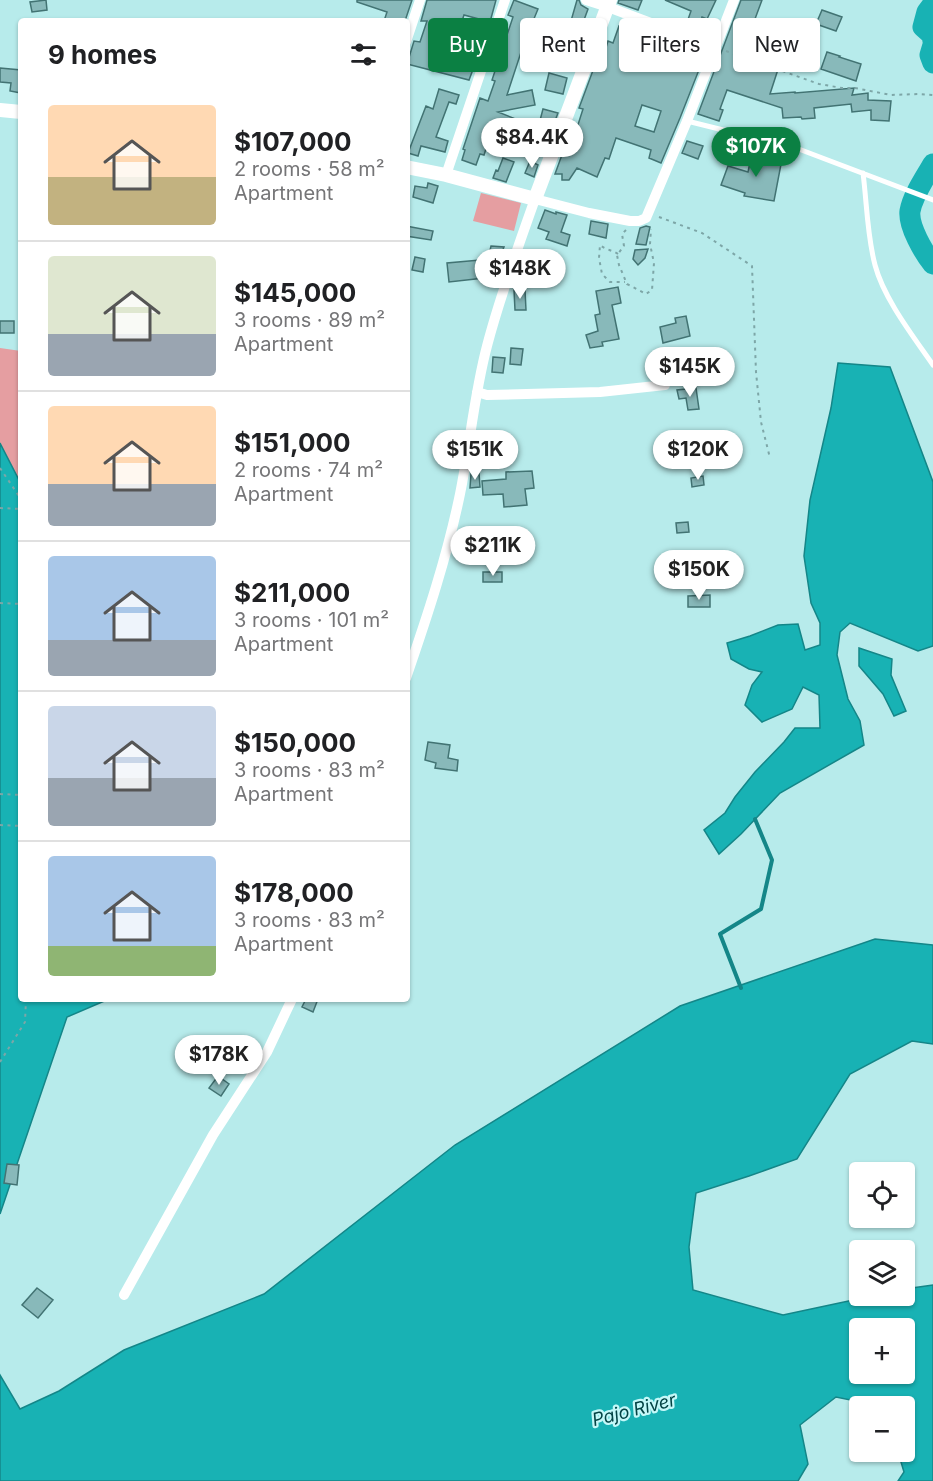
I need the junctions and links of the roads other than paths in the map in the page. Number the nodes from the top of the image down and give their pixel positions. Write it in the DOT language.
graph roads {
  1 [pos="420,0"];
  2 [pos="505,0"];
  3 [pos="586,0"];
  4 [pos="734,0"];
  5 [pos="609,3"];
  6 [pos="645,18"];
  7 [pos="410,30"];
  8 [pos="721,32"];
  9 [pos="706,72"];
  10 [pos="0,110"];
  11 [pos="18,112"];
  12 [pos="687,121"];
  13 [pos="410,168"];
  14 [pos="863,173"];
  15 [pos="446,175"];
  16 [pos="535,199"];
  17 [pos="933,200"];
  18 [pos="933,365"];
  19 [pos="665,385"];
  20 [pos="477,392"];
  21 [pos="410,666"];
  22 [pos="291,1002"];
  23 [pos="124,1295"];
  1 -- 7 [label="street"];
  2 -- 15 [label="street"];
  3 -- 5 [label="street"];
  4 -- 8 [label="street"];
  5 -- 6 [label="street"];
  5 -- 16 [label="street"];
  9 -- 12 [label="street"];
  10 -- 11 [label="street"];
  12 -- 14 [label="lane"];
  12 -- 16 [label="street"];
  13 -- 15 [label="street"];
  14 -- 17 [label="lane"];
  14 -- 18 [label="lane"];
  15 -- 16 [label="street"];
  16 -- 20 [label="street"];
  19 -- 20 [label="street"];
  20 -- 21 [label="street"];
  22 -- 23 [label="street"];
}
